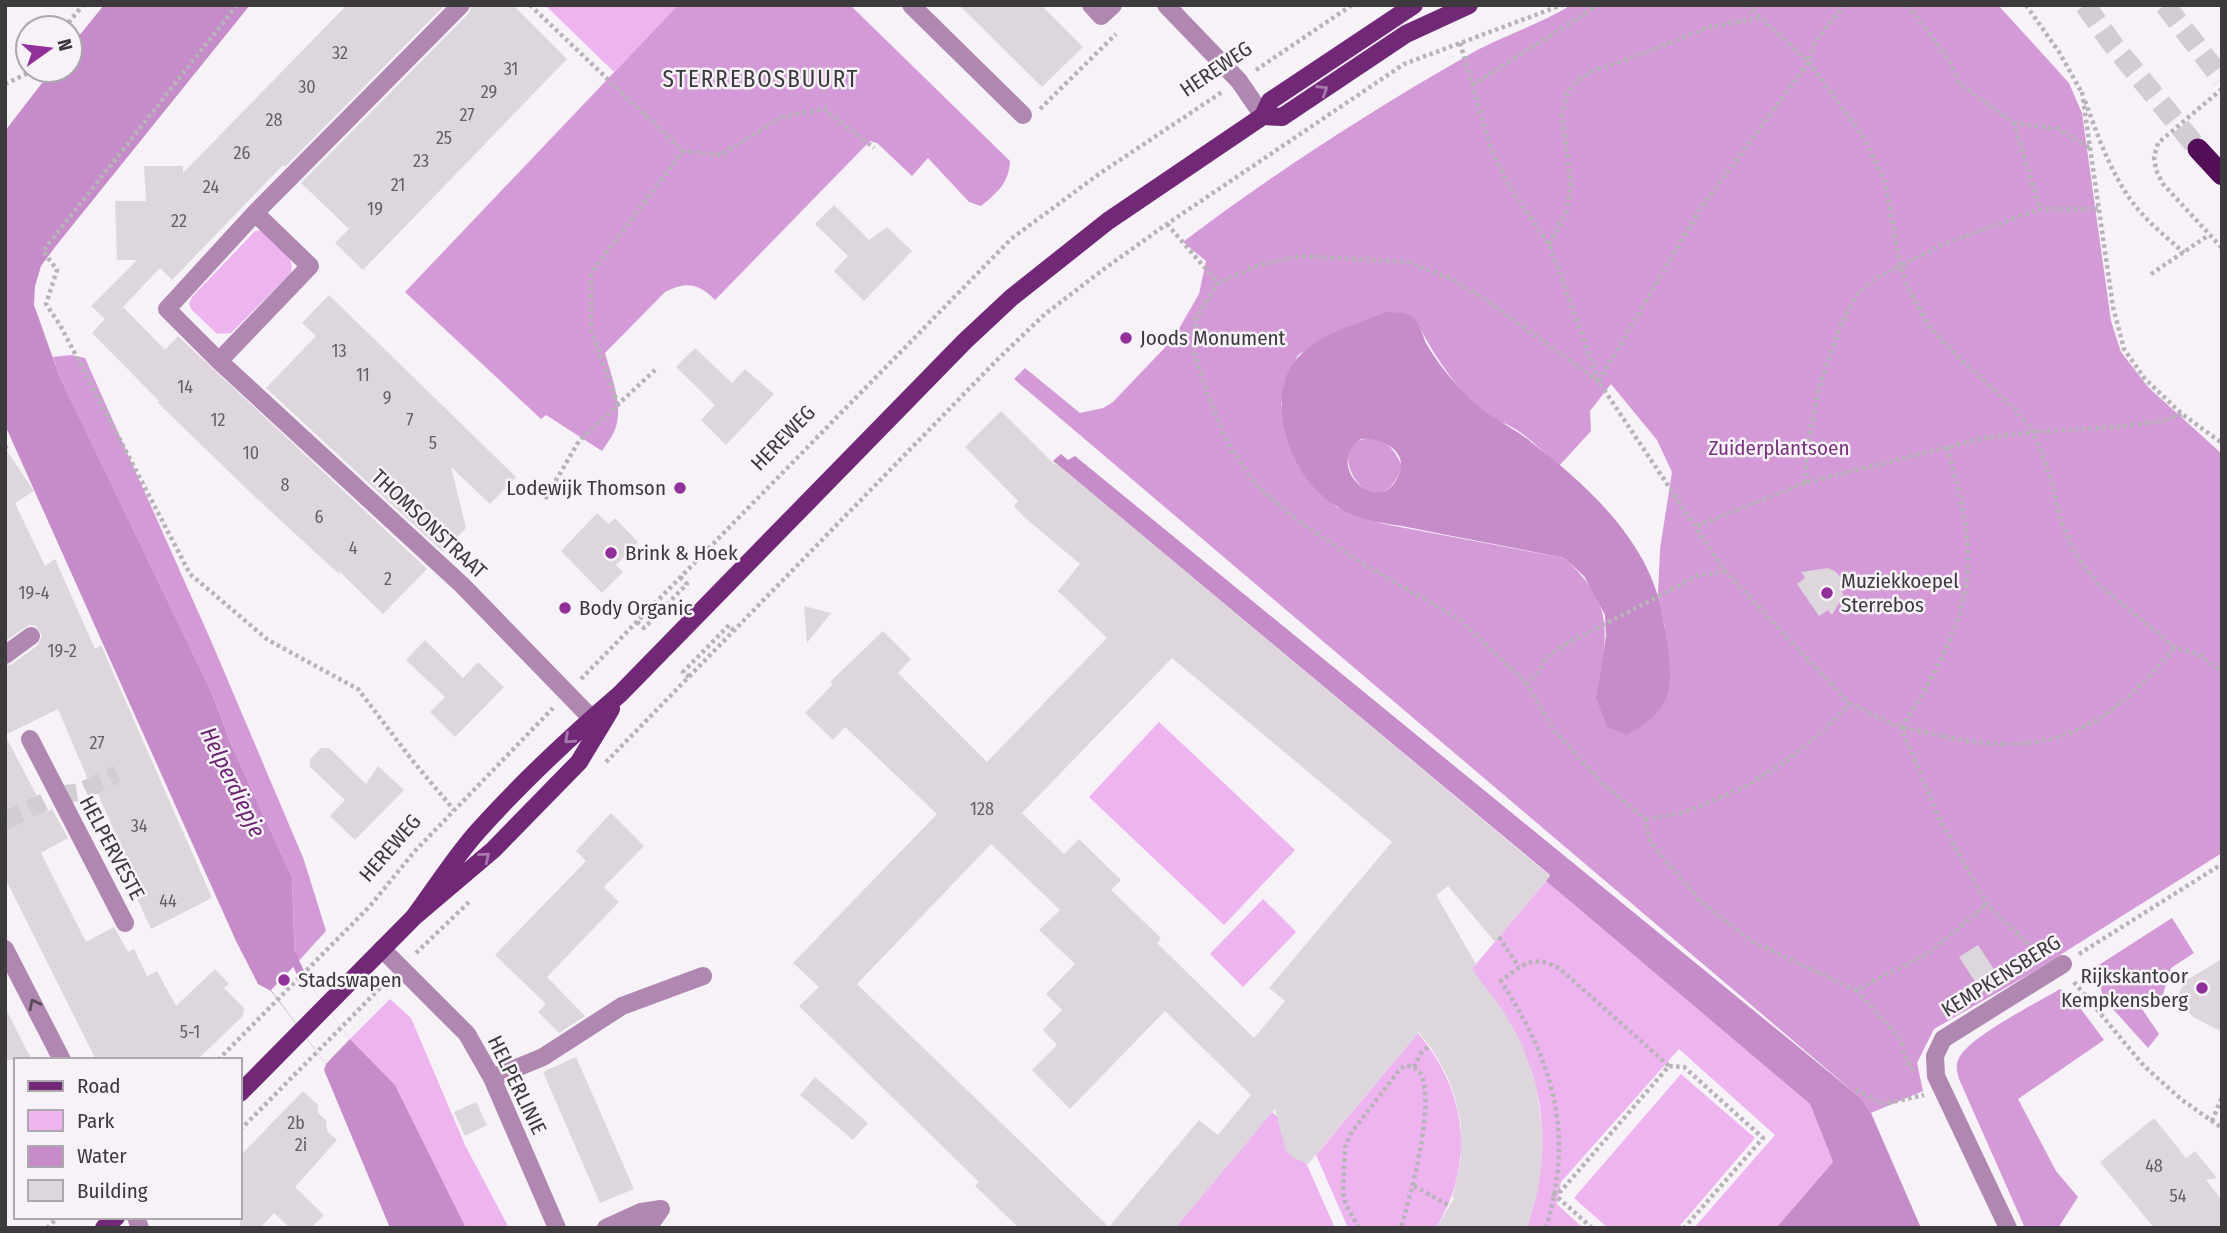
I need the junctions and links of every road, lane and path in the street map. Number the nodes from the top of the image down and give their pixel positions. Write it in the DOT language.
graph roads {
  1 [pos="237,5"];
  2 [pos="461,5"];
  3 [pos="530,5"];
  4 [pos="911,5"];
  5 [pos="1091,5"];
  6 [pos="1113,5"];
  7 [pos="1166,5"];
  8 [pos="1352,5"];
  9 [pos="1414,5"];
  10 [pos="1469,5"];
  11 [pos="1562,5"];
  12 [pos="1599,5"];
  13 [pos="1747,5"];
  14 [pos="1845,5"];
  15 [pos="1907,5"];
  16 [pos="2026,5"];
  17 [pos="1759,18"];
  18 [pos="1117,33"];
  19 [pos="1460,43"];
  20 [pos="1809,62"];
  21 [pos="1239,81"];
  22 [pos="1472,86"];
  23 [pos="2082,92"];
  24 [pos="1023,115"];
  25 [pos="1263,116"];
  26 [pos="2014,123"];
  27 [pos="874,148"];
  28 [pos="2090,148"];
  29 [pos="2198,149"];
  30 [pos="683,151"];
  31 [pos="2222,175"];
  32 [pos="2040,209"];
  33 [pos="2099,209"];
  34 [pos="255,213"];
  35 [pos="1167,223"];
  36 [pos="2209,236"];
  37 [pos="1549,244"];
  38 [pos="2184,253"];
  39 [pos="1900,264"];
  40 [pos="2151,274"];
  41 [pos="1218,283"];
  42 [pos="219,361"];
  43 [pos="656,369"];
  44 [pos="1599,382"];
  45 [pos="618,405"];
  46 [pos="2182,414"];
  47 [pos="2033,432"];
  48 [pos="2222,443"];
  49 [pos="1947,447"];
  50 [pos="1805,483"];
  51 [pos="545,499"];
  52 [pos="1697,526"];
  53 [pos="1725,571"];
  54 [pos="680,577"];
  55 [pos="637,622"];
  56 [pos="31,636"];
  57 [pos="2175,647"];
  58 [pos="5,655"];
  59 [pos="2222,671"];
  60 [pos="1526,684"];
  61 [pos="568,693"];
  62 [pos="1850,704"];
  63 [pos="596,723"];
  64 [pos="1900,728"];
  65 [pos="30,739"];
  66 [pos="602,766"];
  67 [pos="454,810"];
  68 [pos="1645,819"];
  69 [pos="2222,864"];
  70 [pos="1987,904"];
  71 [pos="125,923"];
  72 [pos="1499,937"];
  73 [pos="5,948"];
  74 [pos="382,949"];
  75 [pos="401,967"];
  76 [pos="1518,967"];
  77 [pos="2057,968"];
  78 [pos="702,976"];
  79 [pos="1856,990"];
  80 [pos="1429,1046"];
  81 [pos="61,1058"];
  82 [pos="220,1058"];
  83 [pos="1669,1066"];
  84 [pos="1414,1067"];
  85 [pos="492,1078"];
  86 [pos="1939,1083"];
  87 [pos="1856,1090"];
  88 [pos="242,1091"];
  89 [pos="2222,1097"];
  90 [pos="2212,1121"];
  91 [pos="242,1128"];
  92 [pos="2222,1128"];
  93 [pos="1414,1185"];
  94 [pos="1554,1194"];
  95 [pos="1448,1205"];
  96 [pos="557,1228"];
  97 [pos="606,1228"];
  98 [pos="640,1228"];
  99 [pos="1359,1228"];
  100 [pos="1401,1228"];
  101 [pos="1546,1228"];
  102 [pos="1592,1228"];
  103 [pos="1684,1228"];
  104 [pos="2008,1228"];
  1 -- 67 [label="path"];
  2 -- 34 [label="street, THOMSONSTRAAT"];
  3 -- 30 [label="path"];
  4 -- 24 [label="street"];
  5 -- 6 [label="street"];
  7 -- 21 [label="street"];
  8 -- 21 [label="path, HEREWEG"];
  9 -- 25 [label="main road"];
  25 -- 10 [label="main road, one-way"];
  11 -- 19 [label="path"];
  12 -- 22 [label="path"];
  13 -- 17 [label="path"];
  14 -- 20 [label="path"];
  15 -- 26 [label="path"];
  16 -- 23 [label="path"];
  17 -- 20 [label="path"];
  17 -- 37 [label="path"];
  18 -- 24 [label="path"];
  19 -- 22 [label="path"];
  19 -- 35 [label="path"];
  20 -- 39 [label="path"];
  20 -- 44 [label="path"];
  21 -- 25 [label="street"];
  21 -- 54 [label="path, HEREWEG"];
  22 -- 37 [label="path"];
  23 -- 28 [label="path"];
  23 -- 38 [label="path"];
  25 -- 63 [label="main road"];
  26 -- 28 [label="path"];
  26 -- 32 [label="path"];
  27 -- 30 [label="path"];
  28 -- 33 [label="path"];
  29 -- 31 [label="highway"];
  30 -- 45 [label="path"];
  32 -- 33 [label="path"];
  32 -- 39 [label="path"];
  33 -- 46 [label="path"];
  34 -- 42 [label="street, THOMSONSTRAAT"];
  34 -- 42 [label="street"];
  35 -- 41 [label="path"];
  35 -- 66 [label="path"];
  36 -- 38 [label="path"];
  37 -- 44 [label="path"];
  38 -- 40 [label="path"];
  39 -- 47 [label="path"];
  39 -- 50 [label="path"];
  41 -- 44 [label="path"];
  41 -- 60 [label="path"];
  42 -- 61 [label="street, THOMSONSTRAAT"];
  43 -- 45 [label="path"];
  44 -- 52 [label="path"];
  45 -- 51 [label="path"];
  46 -- 47 [label="path"];
  46 -- 48 [label="path"];
  47 -- 49 [label="path"];
  47 -- 57 [label="path"];
  49 -- 50 [label="path"];
  49 -- 64 [label="path"];
  50 -- 52 [label="path"];
  52 -- 53 [label="path"];
  53 -- 60 [label="path"];
  53 -- 62 [label="path"];
  54 -- 55 [label="path, HEREWEG"];
  54 -- 55 [label="path"];
  55 -- 61 [label="path, HEREWEG"];
  56 -- 58 [label="street"];
  57 -- 59 [label="path"];
  57 -- 64 [label="path"];
  60 -- 68 [label="path"];
  61 -- 63 [label="street, THOMSONSTRAAT"];
  61 -- 67 [label="path, HEREWEG"];
  62 -- 64 [label="path"];
  62 -- 68 [label="path"];
  63 -- 74 [label="main road"];
  64 -- 70 [label="path"];
  65 -- 71 [label="street, HELPERVESTE"];
  67 -- 82 [label="path, HEREWEG"];
  68 -- 79 [label="path"];
  69 -- 77 [label="path, KEMPKENSBERG"];
  70 -- 77 [label="path"];
  70 -- 79 [label="path"];
  72 -- 76 [label="path"];
  81 -- 73 [label="street, one-way"];
  74 -- 75 [label="street, HELPERLINIE"];
  74 -- 88 [label="main road"];
  75 -- 85 [label="street, HELPERLINIE"];
  75 -- 91 [label="path"];
  76 -- 83 [label="path"];
  76 -- 94 [label="path"];
  77 -- 86 [label="street, KEMPKENSBERG"];
  77 -- 90 [label="path"];
  78 -- 85 [label="street"];
  79 -- 86 [label="path"];
  80 -- 84 [label="path"];
  83 -- 94 [label="path"];
  83 -- 103 [label="path"];
  84 -- 93 [label="path"];
  84 -- 99 [label="path"];
  85 -- 96 [label="street, HELPERLINIE"];
  86 -- 87 [label="path"];
  86 -- 104 [label="street"];
  89 -- 90 [label="path"];
  90 -- 92 [label="path"];
  93 -- 95 [label="path"];
  93 -- 100 [label="path"];
  94 -- 101 [label="path"];
  94 -- 102 [label="path"];
  97 -- 98 [label="street"];
}
